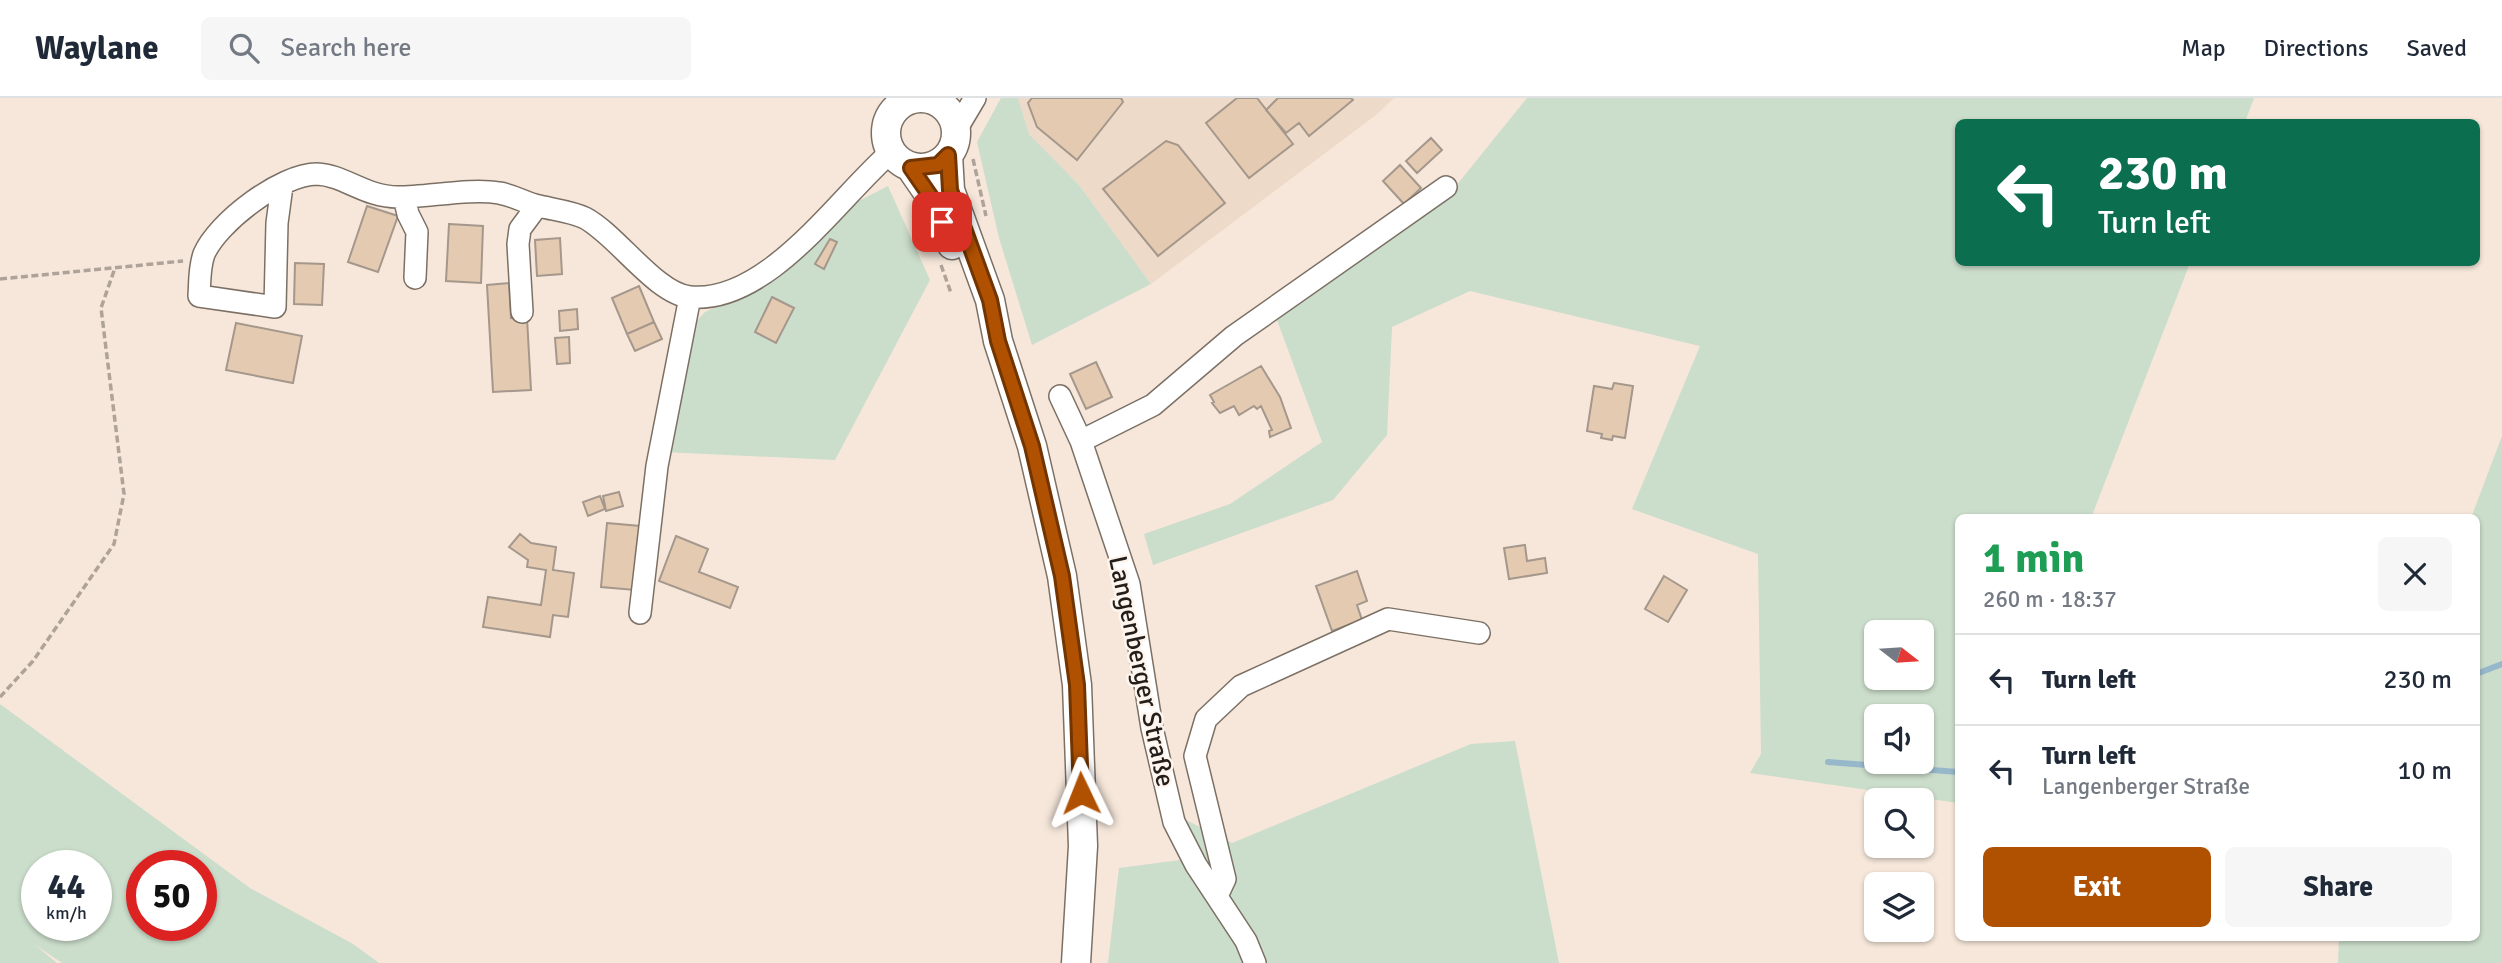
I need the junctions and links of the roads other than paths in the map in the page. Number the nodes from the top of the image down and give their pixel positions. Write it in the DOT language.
graph roads {
  1 [pos="975,98"];
  2 [pos="913,100"];
  3 [pos="959,148"];
  4 [pos="901,160"];
  5 [pos="282,186"];
  6 [pos="1446,187"];
  7 [pos="404,197"];
  8 [pos="537,206"];
  9 [pos="415,278"];
  10 [pos="690,297"];
  11 [pos="522,312"];
  12 [pos="998,341"];
  13 [pos="1060,396"];
  14 [pos="1081,440"];
  15 [pos="640,613"];
  16 [pos="1479,633"];
  17 [pos="1217,896"];
  18 [pos="1076,963"];
  19 [pos="1255,963"];
  1 -- 3 [label="street"];
  2 -- 3 [label="main road"];
  2 -- 4 [label="main road"];
  3 -- 4 [label="main road"];
  3 -- 12 [label="main road"];
  4 -- 10 [label="street"];
  4 -- 12 [label="main road"];
  5 -- 5 [label="street"];
  5 -- 7 [label="street"];
  6 -- 14 [label="street"];
  7 -- 8 [label="street"];
  7 -- 9 [label="street"];
  8 -- 10 [label="street"];
  8 -- 11 [label="street"];
  10 -- 15 [label="street"];
  12 -- 18 [label="main road"];
  13 -- 14 [label="street, Langenberger Straße"];
  14 -- 17 [label="street, Langenberger Straße"];
  16 -- 17 [label="street, Langenberger Straße"];
  17 -- 19 [label="street, Langenberger Straße"];
}
